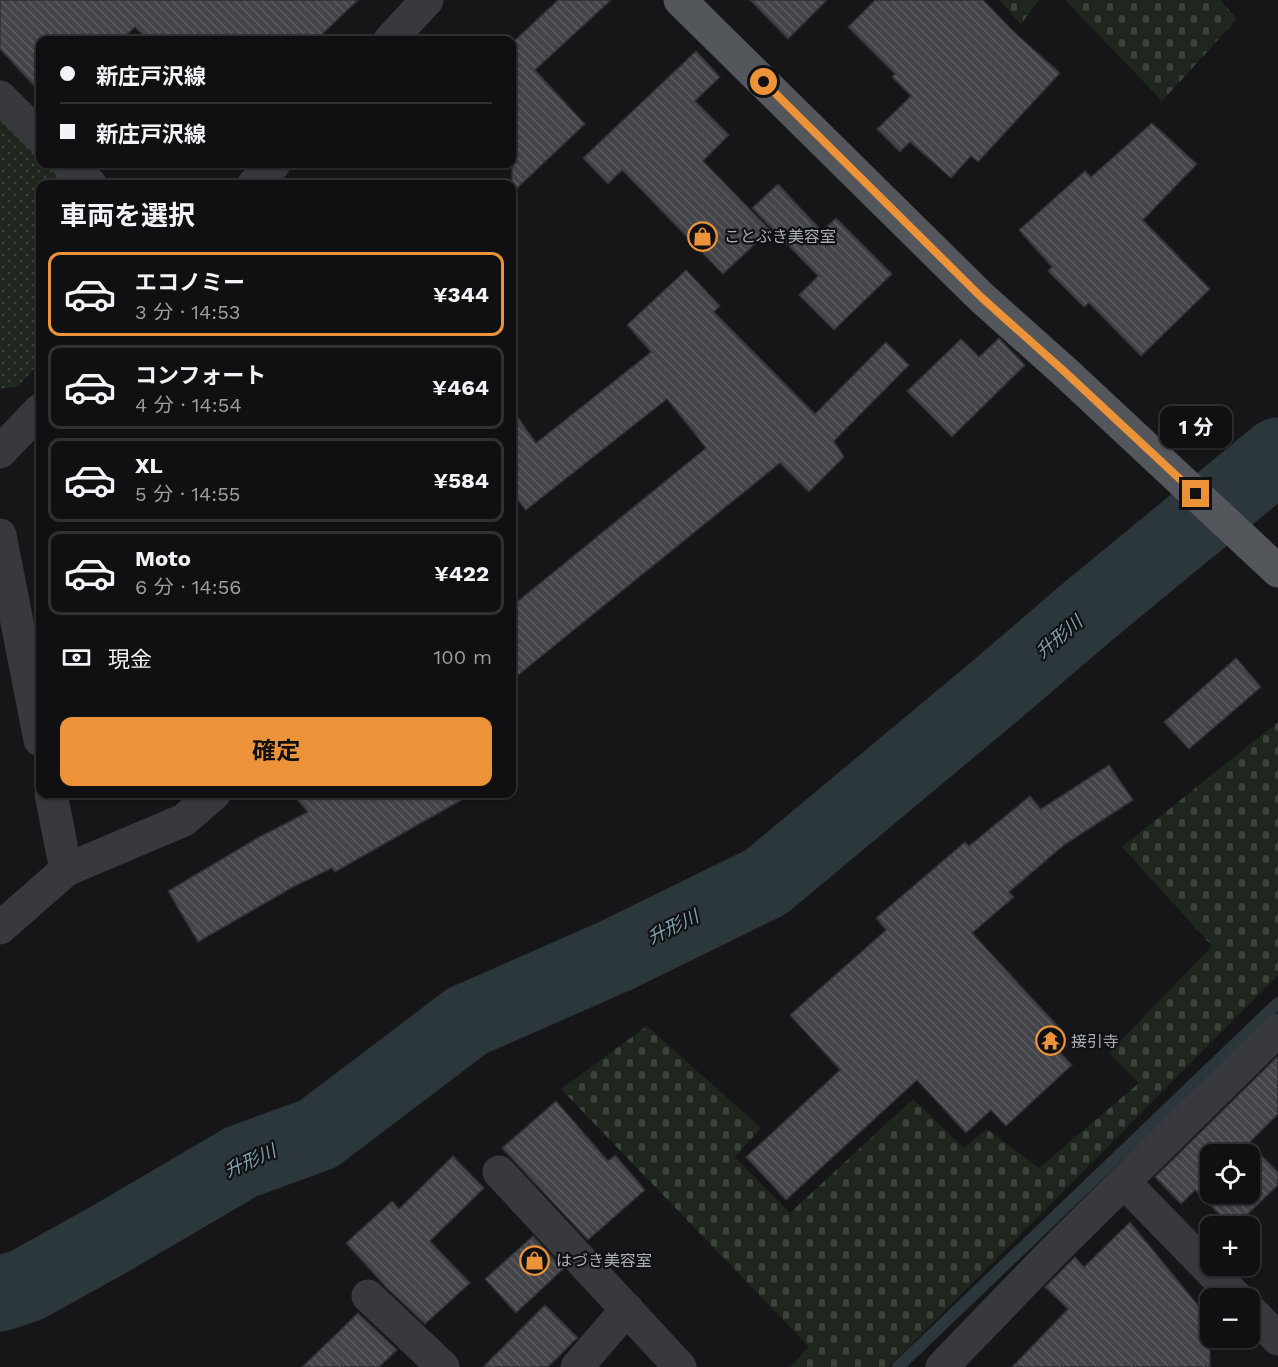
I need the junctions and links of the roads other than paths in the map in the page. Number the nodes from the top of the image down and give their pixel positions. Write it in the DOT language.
graph roads {
  1 [pos="427,0"];
  2 [pos="680,0"];
  3 [pos="394,36"];
  4 [pos="0,97"];
  5 [pos="36,133"];
  6 [pos="72,168"];
  7 [pos="270,168"];
  8 [pos="86,180"];
  9 [pos="258,180"];
  10 [pos="36,414"];
  11 [pos="0,452"];
  12 [pos="0,535"];
  13 [pos="1278,571"];
  14 [pos="36,720"];
  15 [pos="52,798"];
  16 [pos="209,798"];
  17 [pos="66,870"];
  18 [pos="0,928"];
  19 [pos="1277,1034"];
  20 [pos="499,1172"];
  21 [pos="1124,1182"];
  22 [pos="1227,1288"];
  23 [pos="368,1296"];
  24 [pos="627,1309"];
  25 [pos="1260,1320"];
  26 [pos="1278,1339"];
  27 [pos="443,1367"];
  28 [pos="577,1367"];
  29 [pos="680,1367"];
  30 [pos="942,1367"];
  1 -- 3 [label="street"];
  2 -- 13 [label="main road"];
  4 -- 5 [label="street"];
  6 -- 8 [label="street"];
  7 -- 9 [label="street"];
  10 -- 11 [label="street"];
  12 -- 14 [label="street"];
  15 -- 17 [label="street"];
  16 -- 17 [label="street"];
  17 -- 18 [label="street"];
  19 -- 21 [label="street"];
  20 -- 24 [label="street"];
  21 -- 22 [label="street"];
  21 -- 30 [label="street"];
  23 -- 27 [label="street"];
  24 -- 28 [label="street"];
  24 -- 29 [label="street"];
  25 -- 26 [label="street"];
}
